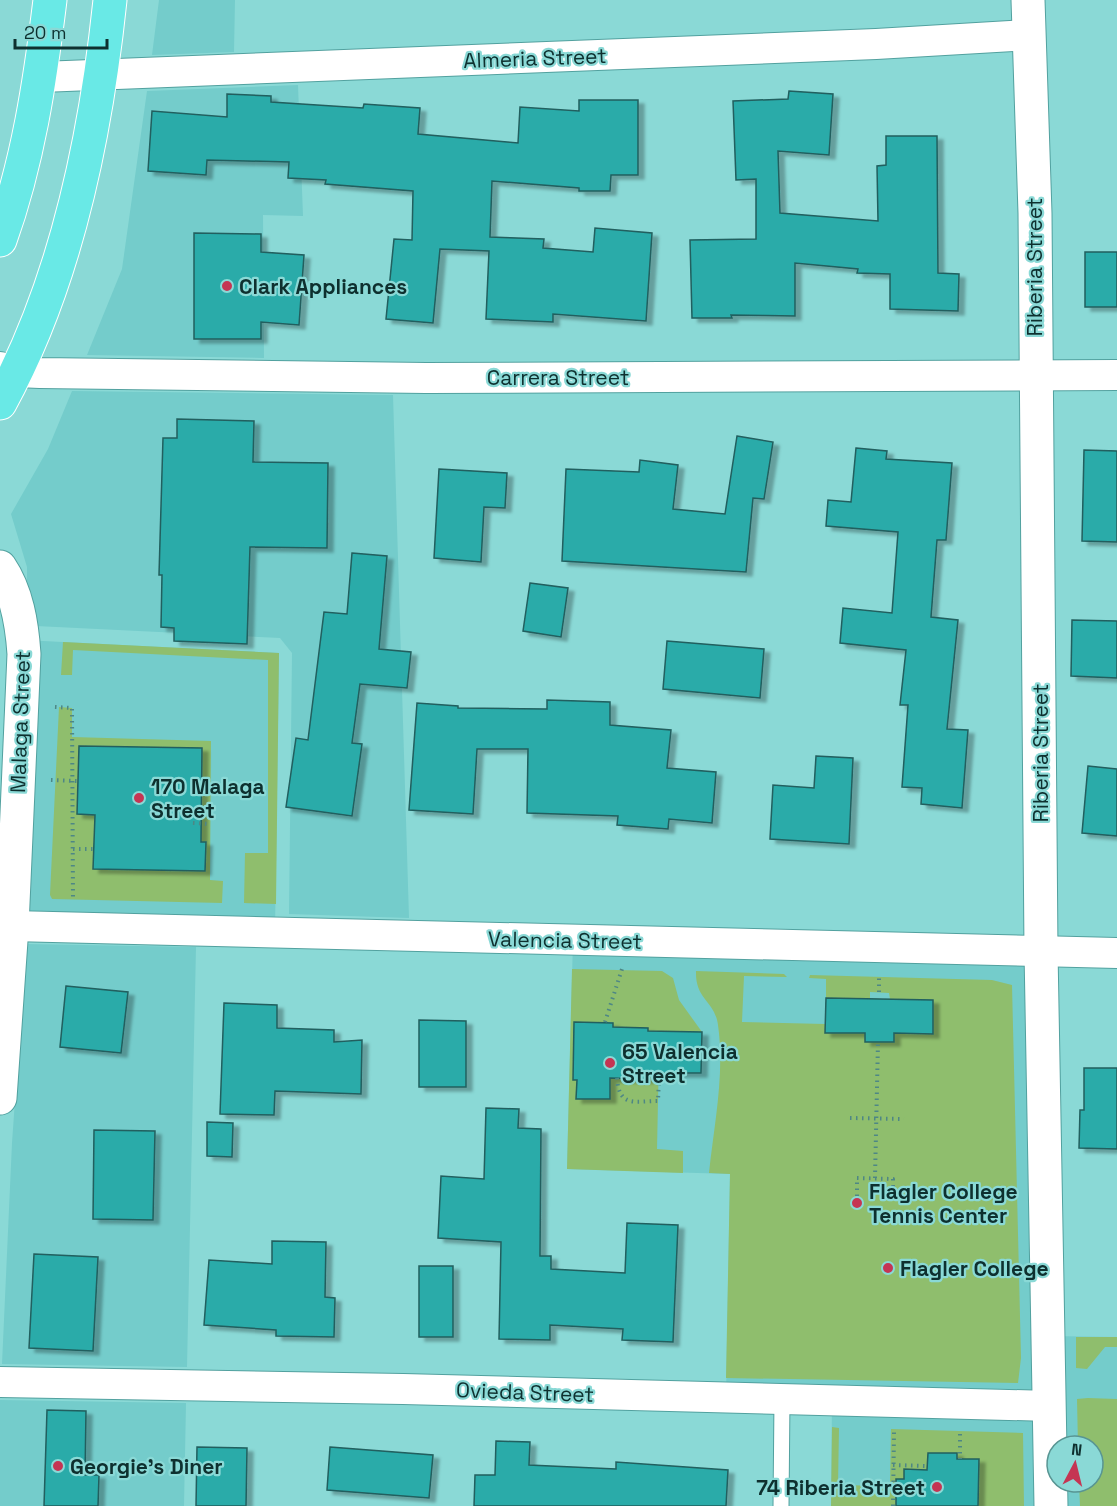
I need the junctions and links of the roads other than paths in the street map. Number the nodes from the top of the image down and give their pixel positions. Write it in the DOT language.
graph roads {
  1 [pos="50,0"];
  2 [pos="110,0"];
  3 [pos="1028,0"];
  4 [pos="1029,35"];
  5 [pos="102,75"];
  6 [pos="40,77"];
  7 [pos="0,240"];
  8 [pos="8,369"];
  9 [pos="1034,375"];
  10 [pos="1117,375"];
  11 [pos="0,403"];
  12 [pos="0,567"];
  13 [pos="12,926"];
  14 [pos="1041,951"];
  15 [pos="1117,953"];
  16 [pos="0,1098"];
  17 [pos="0,1382"];
  18 [pos="782,1399"];
  19 [pos="1050,1406"];
  20 [pos="781,1506"];
  21 [pos="1051,1506"];
  1 -- 6 [label="highway"];
  2 -- 5 [label="highway"];
  3 -- 4 [label="street, Riberia Street"];
  4 -- 5 [label="street, Almeria Street"];
  4 -- 9 [label="street, Riberia Street"];
  5 -- 6 [label="street, Almeria Street"];
  5 -- 8 [label="highway"];
  6 -- 7 [label="highway"];
  8 -- 9 [label="street, Carrera Street"];
  8 -- 11 [label="highway"];
  9 -- 10 [label="street, Carrera Street"];
  9 -- 14 [label="street, Riberia Street"];
  12 -- 13 [label="street, Malaga Street"];
  13 -- 14 [label="street, Valencia Street"];
  13 -- 16 [label="street, Malaga Street"];
  14 -- 15 [label="street, Valencia Street"];
  14 -- 19 [label="street, Riberia Street"];
  17 -- 18 [label="street, Ovieda Street"];
  18 -- 19 [label="street, Ovieda Street"];
  18 -- 20 [label="lane"];
  19 -- 21 [label="street, Riberia Street"];
}
